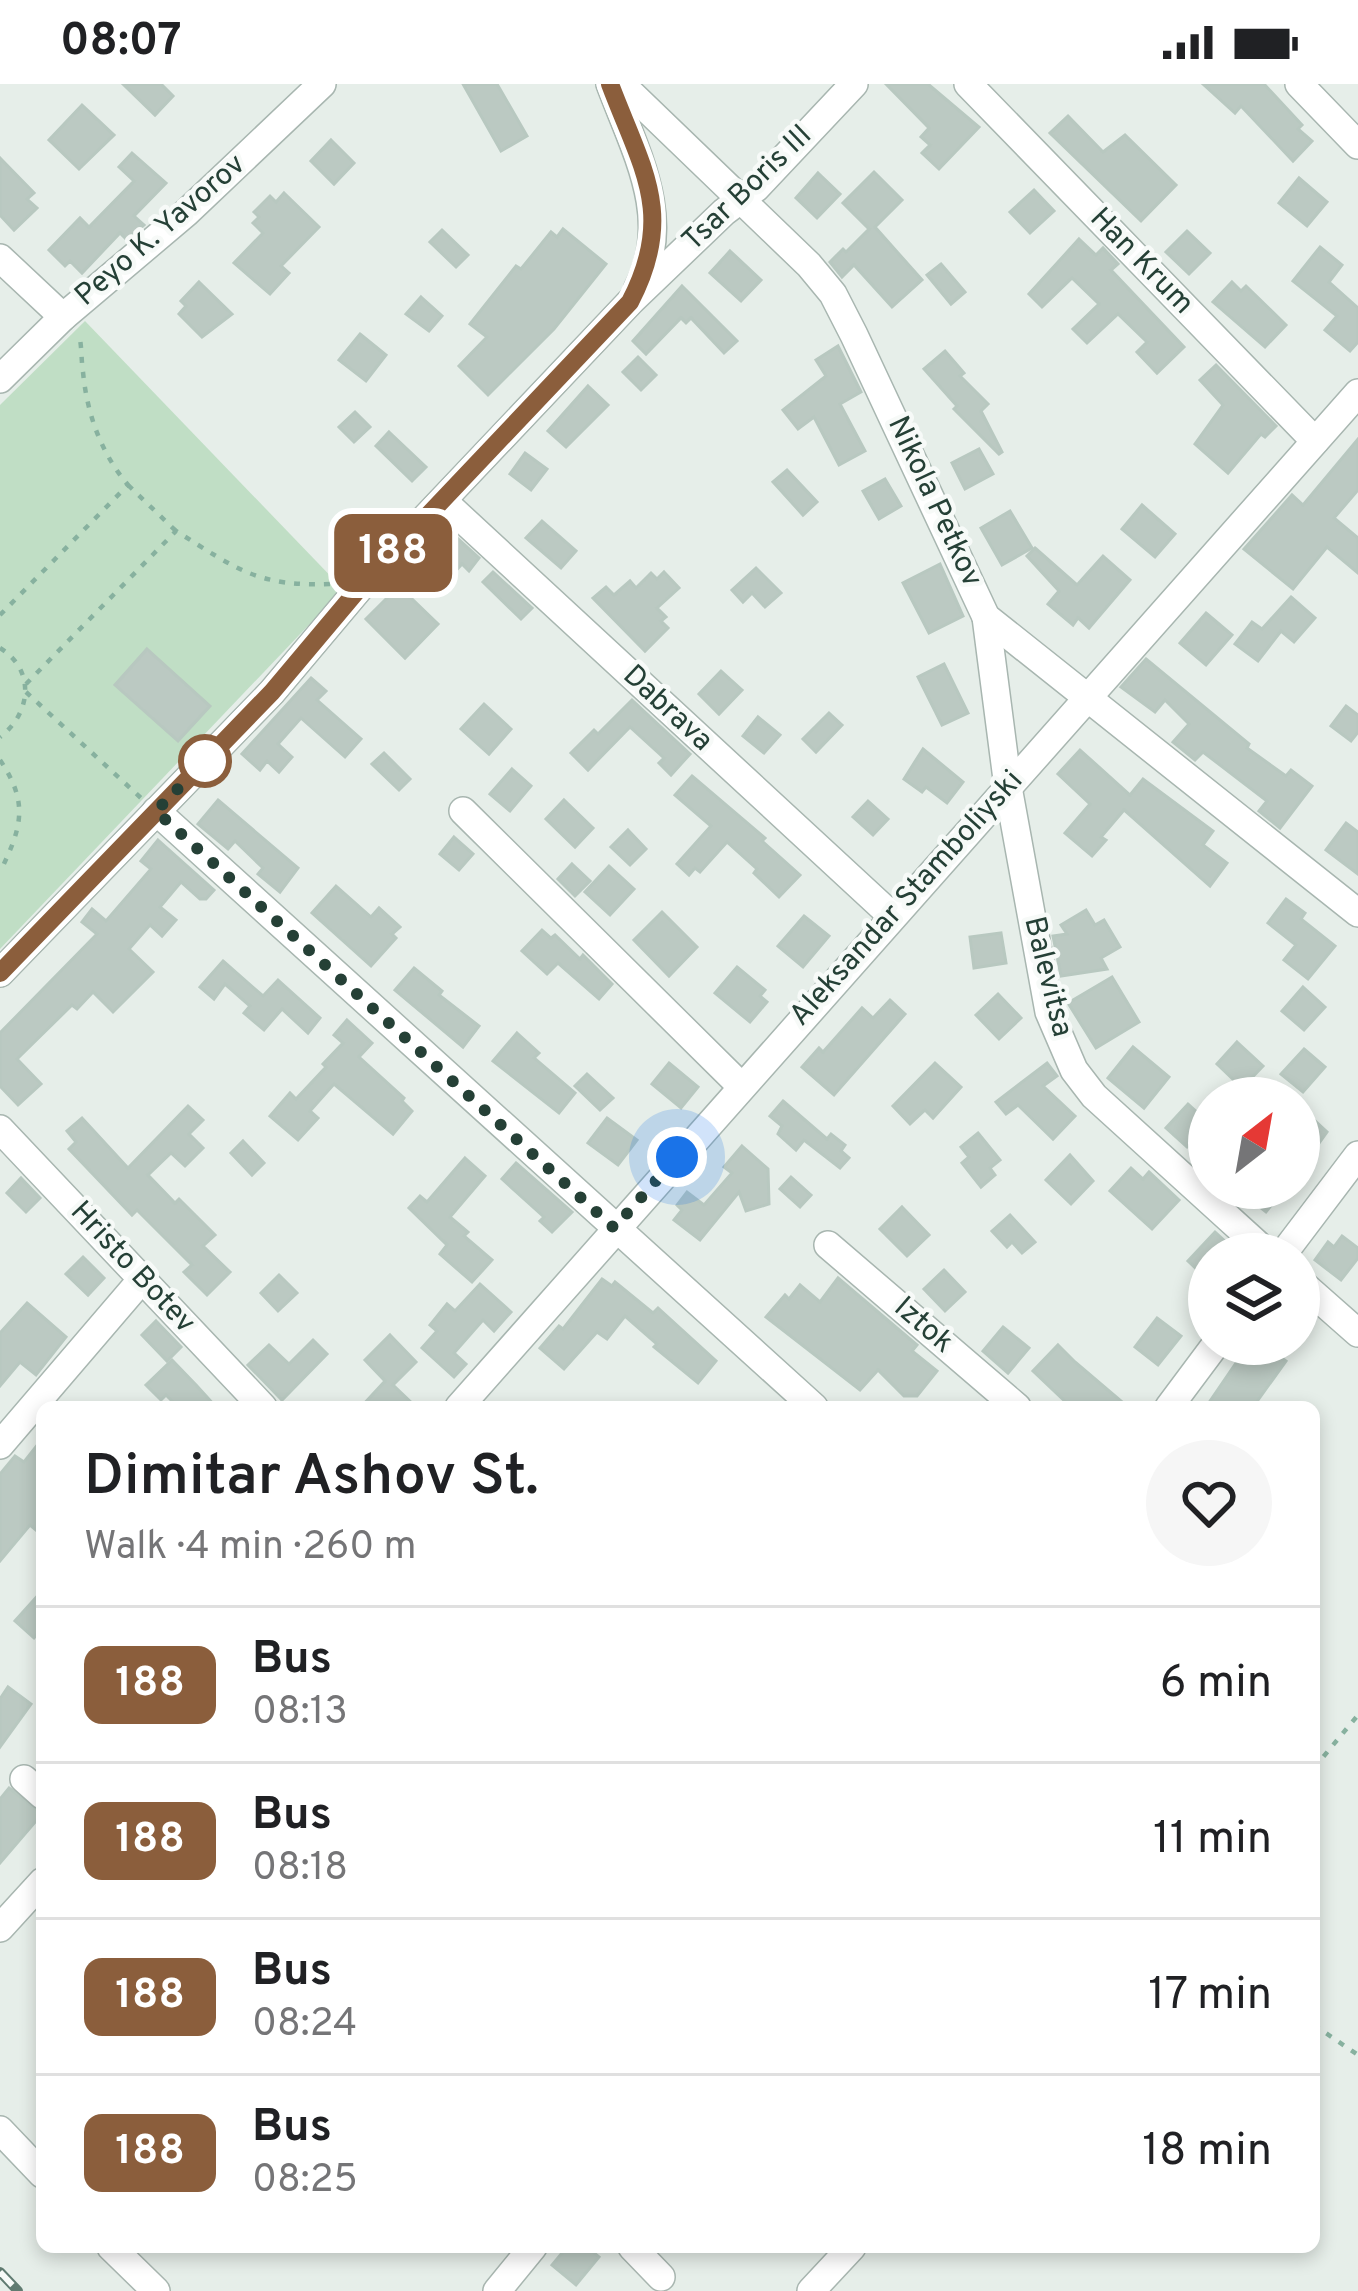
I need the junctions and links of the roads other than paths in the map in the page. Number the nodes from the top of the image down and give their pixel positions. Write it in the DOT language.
graph roads {
  1 [pos="322,84"];
  2 [pos="610,84"];
  3 [pos="621,84"];
  4 [pos="854,84"];
  5 [pos="968,84"];
  6 [pos="1299,84"];
  7 [pos="1358,146"];
  8 [pos="741,199"];
  9 [pos="0,258"];
  10 [pos="630,302"];
  11 [pos="62,317"];
  12 [pos="0,379"];
  13 [pos="1358,393"];
  14 [pos="1315,441"];
  15 [pos="443,501"];
  16 [pos="986,617"];
  17 [pos="1088,695"];
  18 [pos="1008,787"];
  19 [pos="156,811"];
  20 [pos="464,811"];
  21 [pos="1358,913"];
  22 [pos="892,916"];
  23 [pos="0,973"];
  24 [pos="741,1086"];
  25 [pos="0,1129"];
  26 [pos="1358,1155"];
  27 [pos="614,1228"];
  28 [pos="1245,1233"];
  29 [pos="1299,1233"];
  30 [pos="828,1245"];
  31 [pos="143,1278"];
  32 [pos="1320,1300"];
  33 [pos="1358,1333"];
  34 [pos="1200,1365"];
  35 [pos="38,1401"];
  36 [pos="257,1401"];
  37 [pos="464,1401"];
  38 [pos="807,1401"];
  39 [pos="1010,1401"];
  40 [pos="1173,1401"];
  41 [pos="36,1403"];
  42 [pos="0,1445"];
  43 [pos="36,1889"];
  44 [pos="0,1928"];
  45 [pos="0,2130"];
  46 [pos="36,2168"];
  47 [pos="117,2253"];
  48 [pos="528,2253"];
  49 [pos="638,2253"];
  50 [pos="847,2253"];
  51 [pos="661,2277"];
  52 [pos="816,2289"];
  53 [pos="155,2291"];
  54 [pos="497,2291"];
  1 -- 11 [label="street, Peyo K. Yavorov"];
  2 -- 10 [label="street"];
  3 -- 8 [label="street, Nikola Petkov"];
  4 -- 8 [label="street, Tsar Boris III"];
  5 -- 14 [label="street, Han Krum"];
  6 -- 7 [label="street"];
  8 -- 10 [label="street, Tsar Boris III"];
  8 -- 16 [label="street, Nikola Petkov"];
  9 -- 11 [label="street"];
  10 -- 15 [label="street, Tsar Boris III"];
  11 -- 12 [label="street, Peyo K. Yavorov"];
  13 -- 14 [label="street, Aleksandar Stamboliyski"];
  14 -- 17 [label="street, Aleksandar Stamboliyski"];
  15 -- 19 [label="street, Tsar Boris III"];
  15 -- 22 [label="street, Dabrava"];
  16 -- 17 [label="street, Nikola Petkov"];
  16 -- 18 [label="street, Balevitsa"];
  17 -- 18 [label="street, Aleksandar Stamboliyski"];
  17 -- 21 [label="street, Nikola Petkov"];
  18 -- 22 [label="street, Aleksandar Stamboliyski"];
  18 -- 28 [label="street, Balevitsa"];
  19 -- 23 [label="street, Tsar Boris III"];
  19 -- 27 [label="street"];
  20 -- 24 [label="street"];
  22 -- 24 [label="street, Aleksandar Stamboliyski"];
  24 -- 27 [label="street, Aleksandar Stamboliyski"];
  25 -- 31 [label="street, Hristo Botev"];
  26 -- 29 [label="street"];
  27 -- 37 [label="street, Aleksandar Stamboliyski"];
  27 -- 38 [label="street"];
  30 -- 39 [label="street, Iztok"];
  31 -- 35 [label="street"];
  31 -- 36 [label="street, Hristo Botev"];
  32 -- 33 [label="street"];
  34 -- 40 [label="street"];
  41 -- 42 [label="street"];
  43 -- 44 [label="street"];
  45 -- 46 [label="street"];
  47 -- 53 [label="street"];
  48 -- 54 [label="street"];
  49 -- 51 [label="street"];
  50 -- 52 [label="street"];
}
